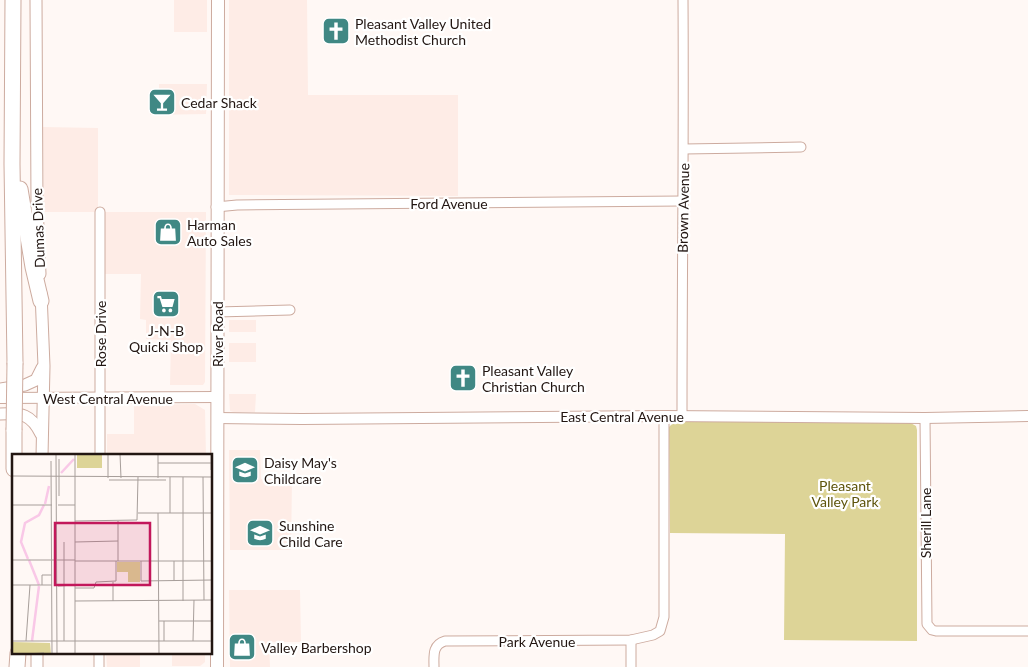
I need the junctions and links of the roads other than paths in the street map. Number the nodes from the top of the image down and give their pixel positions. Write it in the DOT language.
graph roads {
  1 [pos="13,0"];
  2 [pos="36,0"];
  3 [pos="218,0"];
  4 [pos="683,0"];
  5 [pos="12,132"];
  6 [pos="801,147"];
  7 [pos="684,148"];
  8 [pos="682,201"];
  9 [pos="216,206"];
  10 [pos="100,212"];
  11 [pos="41,301"];
  12 [pos="290,310"];
  13 [pos="217,312"];
  14 [pos="44,366"];
  15 [pos="0,389"];
  16 [pos="100,397"];
  17 [pos="217,397"];
  18 [pos="0,398"];
  19 [pos="43,398"];
  20 [pos="0,414"];
  21 [pos="664,416"];
  22 [pos="682,416"];
  23 [pos="1028,416"];
  24 [pos="217,418"];
  25 [pos="924,418"];
  26 [pos="42,435"];
  27 [pos="14,454"];
  28 [pos="42,454"];
  29 [pos="100,454"];
  30 [pos="1028,631"];
  31 [pos="631,640"];
  32 [pos="16,654"];
  33 [pos="37,654"];
  34 [pos="99,654"];
  35 [pos="16,667"];
  36 [pos="37,667"];
  37 [pos="99,667"];
  38 [pos="217,667"];
  39 [pos="434,667"];
  40 [pos="631,667"];
  1 -- 5 [label="highway"];
  2 -- 11 [label="main road, Dumas Drive"];
  3 -- 9 [label="main road, River Road"];
  4 -- 7 [label="street, Brown Avenue"];
  5 -- 11 [label="highway"];
  5 -- 27 [label="highway, bridge"];
  6 -- 7 [label="street"];
  7 -- 8 [label="street, Brown Avenue"];
  8 -- 9 [label="street, Ford Avenue"];
  8 -- 22 [label="street, Brown Avenue"];
  9 -- 13 [label="main road, River Road"];
  10 -- 16 [label="street, Rose Drive"];
  11 -- 14 [label="main road, Dumas Drive"];
  12 -- 13 [label="street"];
  13 -- 17 [label="main road, River Road"];
  14 -- 15 [label="main road"];
  14 -- 19 [label="main road, Dumas Drive"];
  16 -- 17 [label="street, West Central Avenue"];
  16 -- 19 [label="street, West Central Avenue"];
  16 -- 29 [label="street, Rose Drive"];
  17 -- 24 [label="main road, River Road"];
  18 -- 19 [label="street, West Central Avenue"];
  19 -- 26 [label="main road, Dumas Drive"];
  20 -- 26 [label="main road"];
  21 -- 22 [label="street, East Central Avenue"];
  21 -- 24 [label="street, East Central Avenue"];
  21 -- 31 [label="street, Park Avenue"];
  22 -- 25 [label="street, East Central Avenue"];
  23 -- 25 [label="street, East Central Avenue"];
  24 -- 38 [label="main road, River Road"];
  25 -- 30 [label="street, Sherill Lane"];
  26 -- 28 [label="main road, Dumas Drive"];
  31 -- 39 [label="street, Park Avenue"];
  31 -- 40 [label="street"];
  32 -- 35 [label="highway"];
  33 -- 36 [label="main road"];
  34 -- 37 [label="street"];
}
